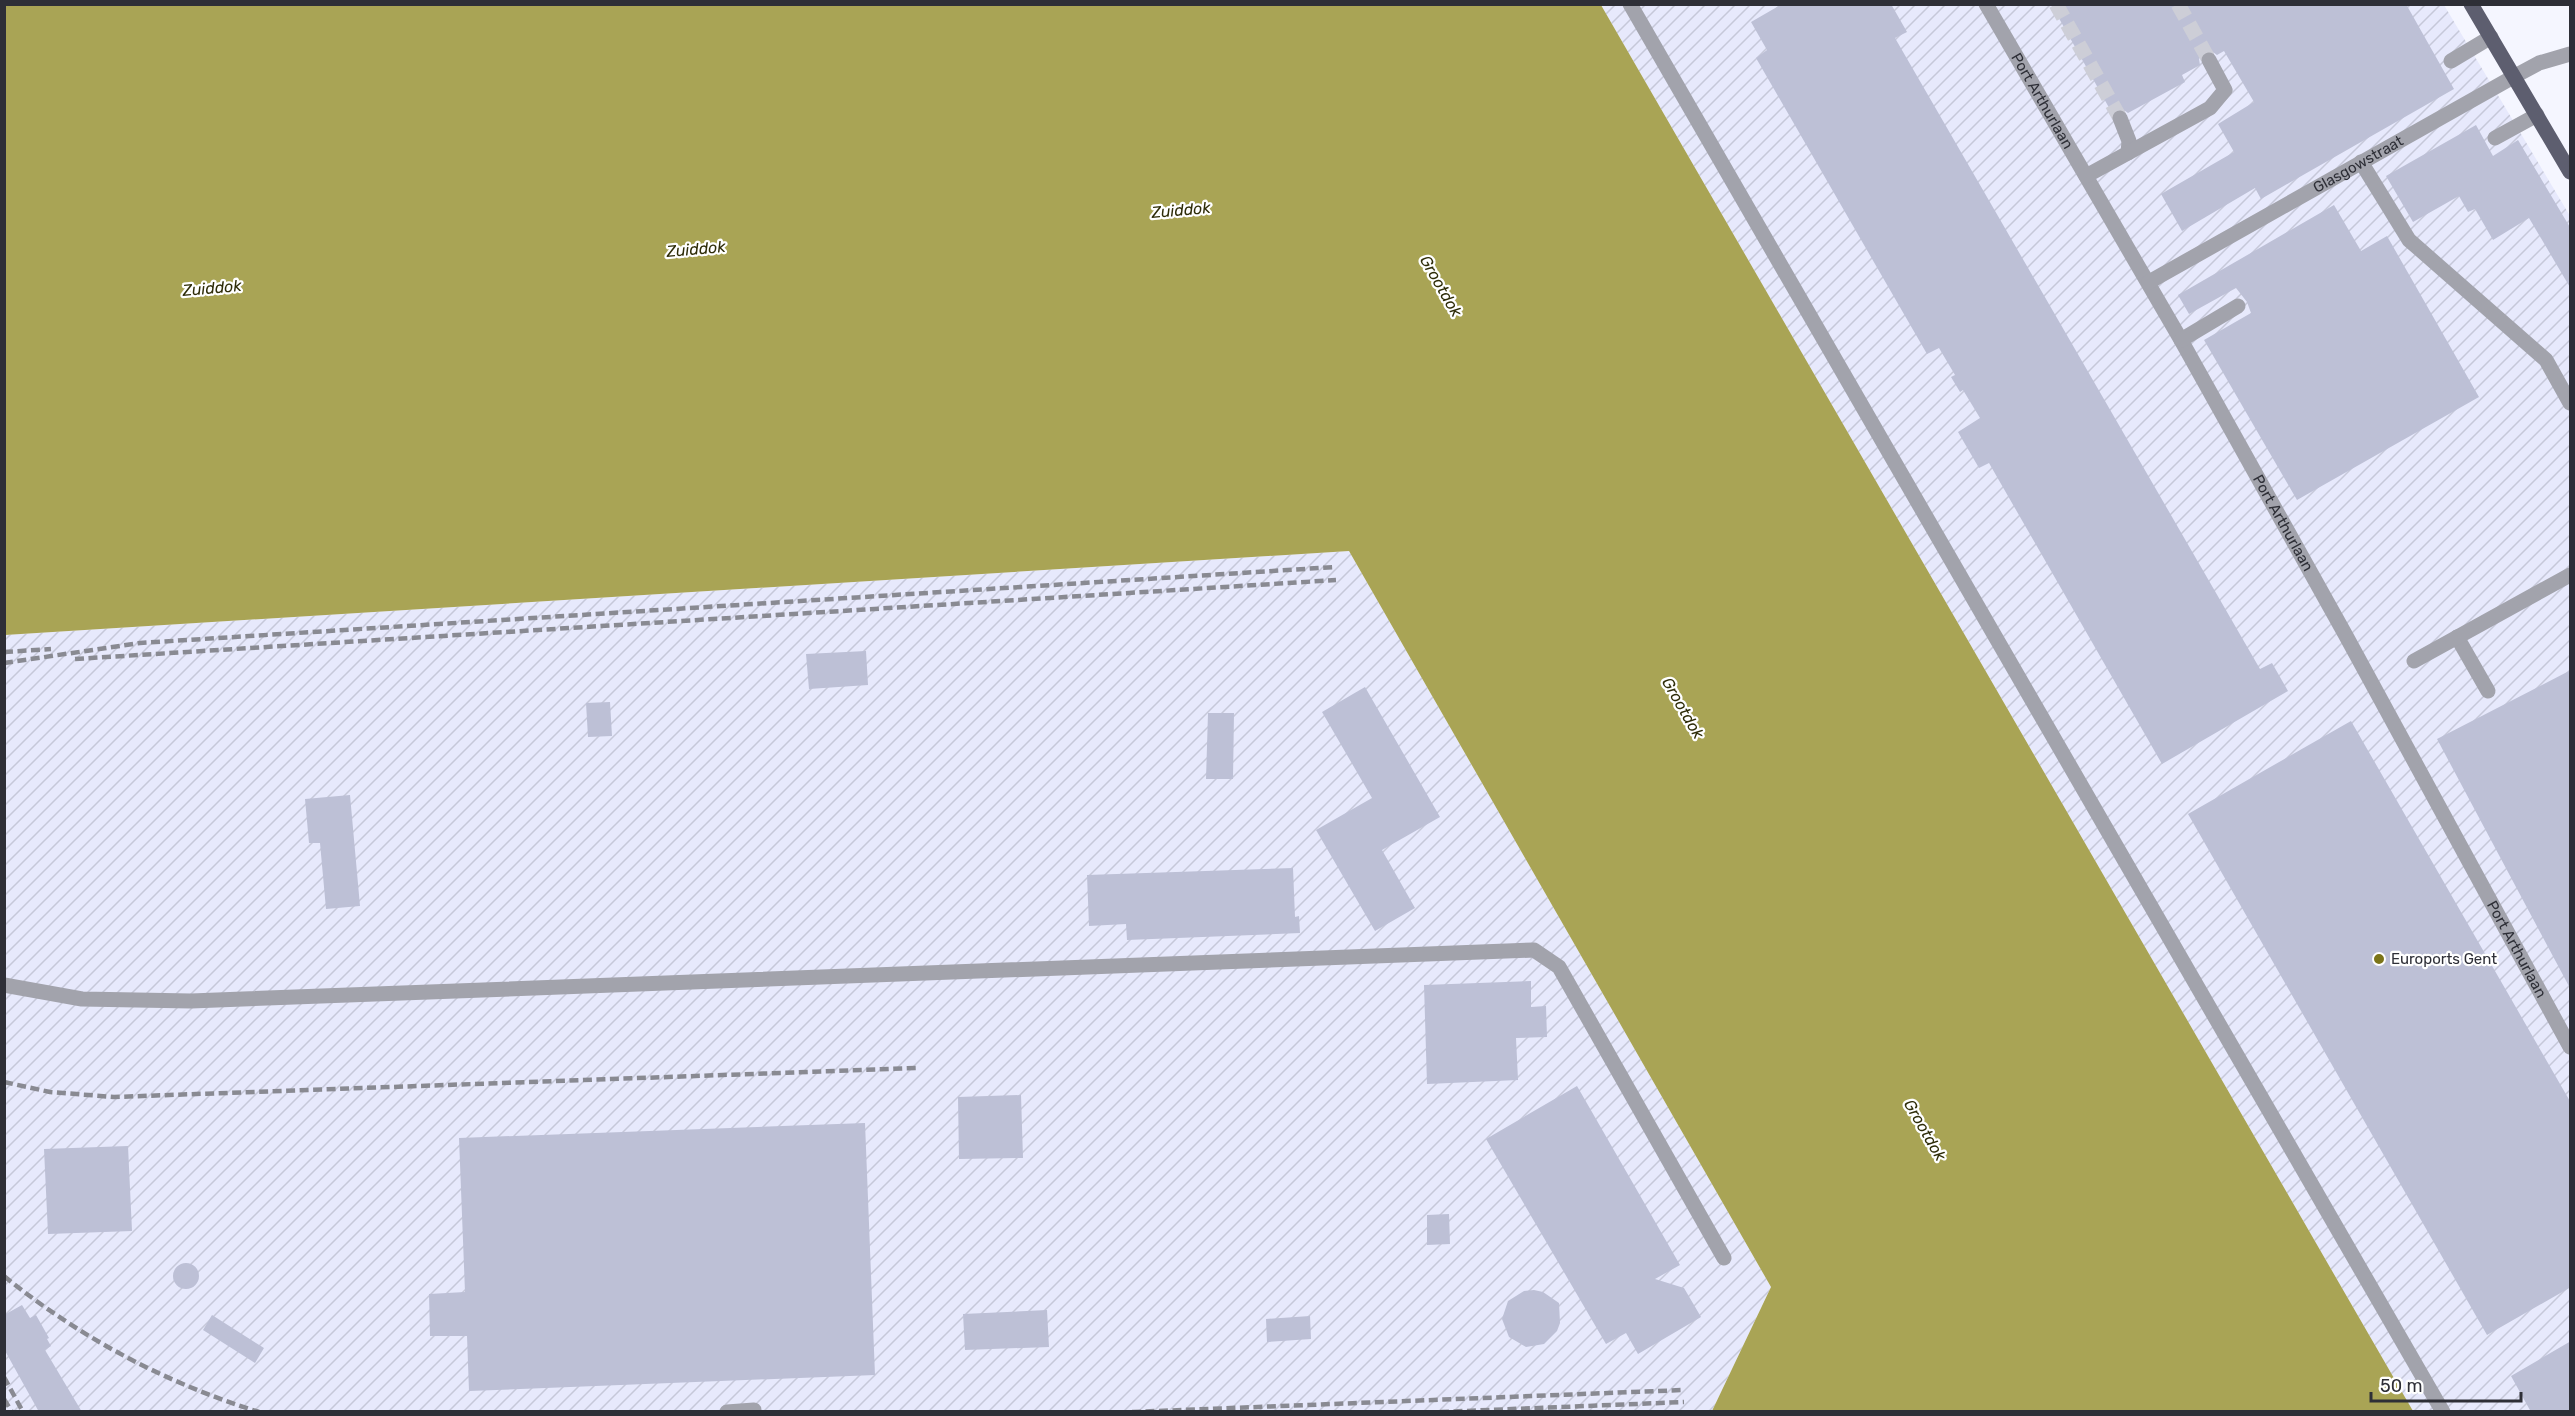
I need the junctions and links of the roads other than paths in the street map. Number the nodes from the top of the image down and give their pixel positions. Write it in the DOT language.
graph roads {
  1 [pos="1630,4"];
  2 [pos="1986,4"];
  3 [pos="2471,4"];
  4 [pos="2491,37"];
  5 [pos="2571,54"];
  6 [pos="2209,60"];
  7 [pos="2451,60"];
  8 [pos="2515,76"];
  9 [pos="2537,115"];
  10 [pos="2120,118"];
  11 [pos="2495,138"];
  12 [pos="2128,153"];
  13 [pos="2361,162"];
  14 [pos="2571,172"];
  15 [pos="2086,176"];
  16 [pos="2149,282"];
  17 [pos="2238,306"];
  18 [pos="2181,340"];
  19 [pos="2571,403"];
  20 [pos="2571,575"];
  21 [pos="2457,637"];
  22 [pos="2414,661"];
  23 [pos="2488,691"];
  24 [pos="4,984"];
  25 [pos="2571,1047"];
  26 [pos="1724,1258"];
  27 [pos="754,1410"];
  28 [pos="727,1412"];
  29 [pos="2443,1412"];
  1 -- 29 [label="street"];
  2 -- 15 [label="street, Port Arthurlaan"];
  3 -- 4 [label="main road"];
  4 -- 7 [label="street"];
  4 -- 8 [label="main road"];
  5 -- 8 [label="street, Glasgowstraat"];
  6 -- 12 [label="street"];
  8 -- 9 [label="main road"];
  8 -- 13 [label="street, Glasgowstraat"];
  9 -- 11 [label="street"];
  9 -- 14 [label="main road"];
  10 -- 12 [label="street"];
  12 -- 15 [label="street"];
  13 -- 16 [label="street, Glasgowstraat"];
  13 -- 19 [label="street"];
  15 -- 16 [label="street, Port Arthurlaan"];
  16 -- 18 [label="street, Port Arthurlaan"];
  17 -- 18 [label="street"];
  18 -- 25 [label="street, Port Arthurlaan"];
  20 -- 21 [label="street"];
  21 -- 22 [label="street"];
  21 -- 23 [label="street"];
  24 -- 26 [label="street"];
  27 -- 28 [label="street"];
}
